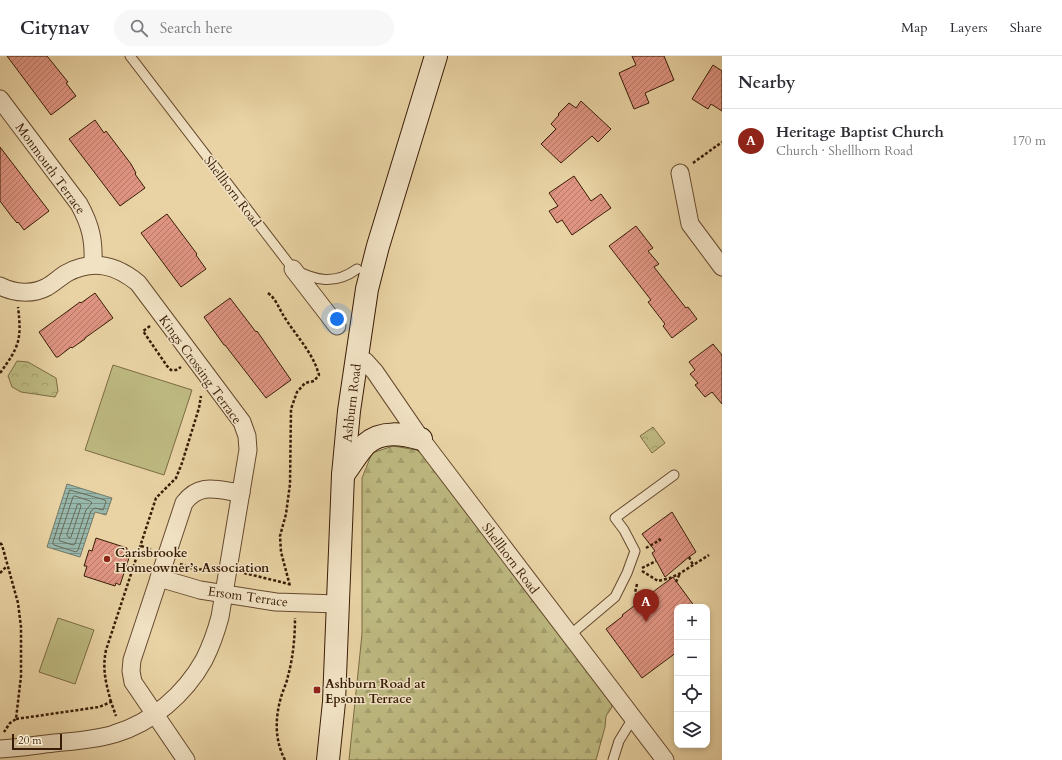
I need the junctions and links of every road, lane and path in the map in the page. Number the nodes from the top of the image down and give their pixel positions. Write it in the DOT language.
graph roads {
  1 [pos="130,56"];
  2 [pos="436,56"];
  3 [pos="0,99"];
  4 [pos="722,142"];
  5 [pos="680,173"];
  6 [pos="93,265"];
  7 [pos="722,267"];
  8 [pos="293,269"];
  9 [pos="357,269"];
  10 [pos="0,286"];
  11 [pos="268,292"];
  12 [pos="25,305"];
  13 [pos="152,324"];
  14 [pos="337,326"];
  15 [pos="357,357"];
  16 [pos="183,366"];
  17 [pos="0,373"];
  18 [pos="202,394"];
  19 [pos="421,439"];
  20 [pos="343,475"];
  21 [pos="674,475"];
  22 [pos="241,493"];
  23 [pos="658,538"];
  24 [pos="0,543"];
  25 [pos="643,550"];
  26 [pos="709,555"];
  27 [pos="689,557"];
  28 [pos="656,561"];
  29 [pos="643,562"];
  30 [pos="693,565"];
  31 [pos="7,566"];
  32 [pos="642,568"];
  33 [pos="642,572"];
  34 [pos="0,573"];
  35 [pos="680,573"];
  36 [pos="640,576"];
  37 [pos="159,578"];
  38 [pos="638,580"];
  39 [pos="676,582"];
  40 [pos="225,594"];
  41 [pos="641,601"];
  42 [pos="294,602"];
  43 [pos="338,604"];
  44 [pos="570,635"];
  45 [pos="111,702"];
  46 [pos="155,714"];
  47 [pos="633,718"];
  48 [pos="0,733"];
  49 [pos="0,749"];
  50 [pos="186,760"];
  51 [pos="285,760"];
  52 [pos="328,760"];
  53 [pos="613,760"];
  54 [pos="665,760"];
  1 -- 8 [label="lane, Shellhorn Road"];
  2 -- 15 [label="street, Ashburn Road"];
  3 -- 6 [label="street, Monmouth Terrace"];
  4 -- 5 [label="path"];
  5 -- 7 [label="street"];
  6 -- 10 [label="street, Kings Crossing Terrace"];
  6 -- 22 [label="street, Kings Crossing Terrace"];
  8 -- 9 [label="lane"];
  8 -- 14 [label="street, Shellhorn Road"];
  11 -- 42 [label="path"];
  12 -- 17 [label="path"];
  13 -- 16 [label="path"];
  15 -- 19 [label="street, Shellhorn Road"];
  15 -- 20 [label="street, Ashburn Road"];
  18 -- 45 [label="path"];
  19 -- 20 [label="street"];
  19 -- 44 [label="street, Shellhorn Road"];
  20 -- 43 [label="street, Ashburn Road"];
  21 -- 44 [label="lane"];
  22 -- 37 [label="street"];
  22 -- 40 [label="street, Kings Crossing Terrace"];
  23 -- 25 [label="path"];
  24 -- 31 [label="path"];
  26 -- 30 [label="path"];
  27 -- 30 [label="path"];
  28 -- 32 [label="path"];
  29 -- 32 [label="path"];
  30 -- 35 [label="path"];
  31 -- 34 [label="path"];
  31 -- 48 [label="path"];
  32 -- 33 [label="path"];
  33 -- 35 [label="path"];
  33 -- 36 [label="path"];
  35 -- 39 [label="path"];
  37 -- 40 [label="street, Ersom Terrace"];
  37 -- 46 [label="street"];
  38 -- 41 [label="path"];
  40 -- 42 [label="street, Ersom Terrace"];
  40 -- 46 [label="street, Kings Crossing Terrace"];
  42 -- 43 [label="street, Ersom Terrace"];
  42 -- 51 [label="path"];
  43 -- 52 [label="street, Ashburn Road"];
  44 -- 47 [label="street, Shellhorn Road"];
  46 -- 49 [label="street, Kings Crossing Terrace"];
  46 -- 50 [label="street"];
  47 -- 53 [label="lane"];
  47 -- 54 [label="street, Shellhorn Road"];
}
